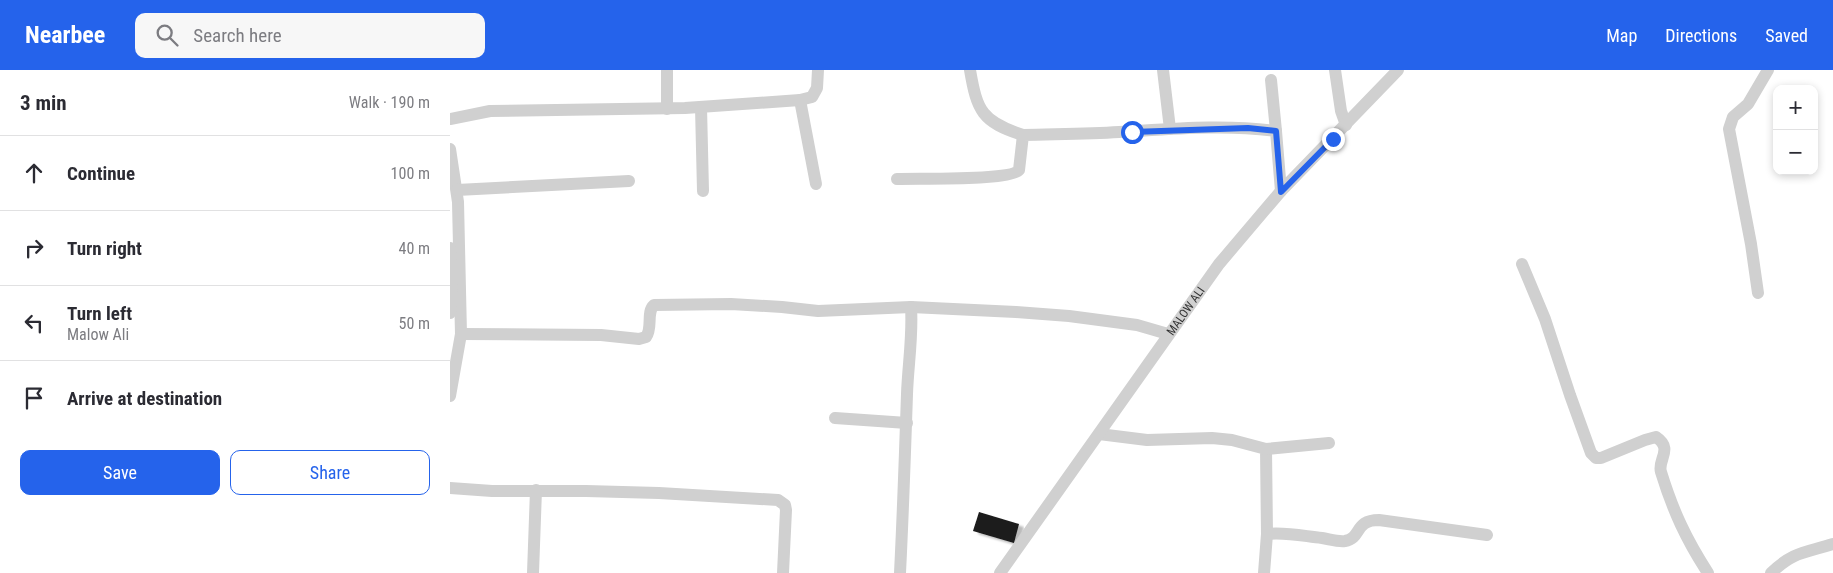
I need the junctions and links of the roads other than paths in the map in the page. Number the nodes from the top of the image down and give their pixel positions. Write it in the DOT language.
graph roads {
  1 [pos="667,70"];
  2 [pos="818,70"];
  3 [pos="970,70"];
  4 [pos="1163,70"];
  5 [pos="1335,70"];
  6 [pos="1398,70"];
  7 [pos="1768,70"];
  8 [pos="1271,80"];
  9 [pos="800,100"];
  10 [pos="701,107"];
  11 [pos="667,108"];
  12 [pos="450,119"];
  13 [pos="1346,125"];
  14 [pos="1170,130"];
  15 [pos="1276,131"];
  16 [pos="1023,135"];
  17 [pos="450,149"];
  18 [pos="897,179"];
  19 [pos="629,181"];
  20 [pos="816,184"];
  21 [pos="457,190"];
  22 [pos="703,191"];
  23 [pos="1281,192"];
  24 [pos="450,248"];
  25 [pos="1522,264"];
  26 [pos="1758,294"];
  27 [pos="911,307"];
  28 [pos="450,313"];
  29 [pos="461,334"];
  30 [pos="1168,334"];
  31 [pos="450,396"];
  32 [pos="835,418"];
  33 [pos="907,423"];
  34 [pos="1099,434"];
  35 [pos="1329,443"];
  36 [pos="1266,449"];
  37 [pos="450,488"];
  38 [pos="536,490"];
  39 [pos="1268,534"];
  40 [pos="1487,535"];
  41 [pos="1833,544"];
  42 [pos="533,573"];
  43 [pos="783,573"];
  44 [pos="900,573"];
  45 [pos="1000,573"];
  46 [pos="1264,573"];
  47 [pos="1708,573"];
  48 [pos="1772,573"];
  1 -- 11 [label="street"];
  2 -- 9 [label="street"];
  3 -- 16 [label="street"];
  4 -- 14 [label="street"];
  5 -- 13 [label="street"];
  6 -- 13 [label="street, MALOW ALI"];
  7 -- 26 [label="street"];
  8 -- 15 [label="street"];
  9 -- 10 [label="street"];
  9 -- 20 [label="street"];
  10 -- 11 [label="street"];
  10 -- 22 [label="street"];
  11 -- 12 [label="street"];
  13 -- 23 [label="street, MALOW ALI"];
  14 -- 15 [label="street"];
  14 -- 16 [label="street"];
  15 -- 23 [label="street"];
  16 -- 18 [label="street"];
  17 -- 21 [label="street"];
  19 -- 21 [label="street"];
  21 -- 29 [label="street"];
  23 -- 30 [label="street, MALOW ALI"];
  24 -- 28 [label="street"];
  25 -- 47 [label="street"];
  27 -- 29 [label="street"];
  27 -- 30 [label="street"];
  27 -- 33 [label="street"];
  29 -- 31 [label="street"];
  30 -- 34 [label="street, MALOW ALI"];
  32 -- 33 [label="street"];
  33 -- 44 [label="street"];
  34 -- 36 [label="street"];
  34 -- 45 [label="street, MALOW ALI"];
  35 -- 36 [label="street"];
  36 -- 39 [label="street"];
  37 -- 38 [label="street"];
  38 -- 42 [label="street"];
  38 -- 43 [label="street"];
  39 -- 40 [label="street"];
  39 -- 46 [label="street"];
  41 -- 48 [label="street"];
}
